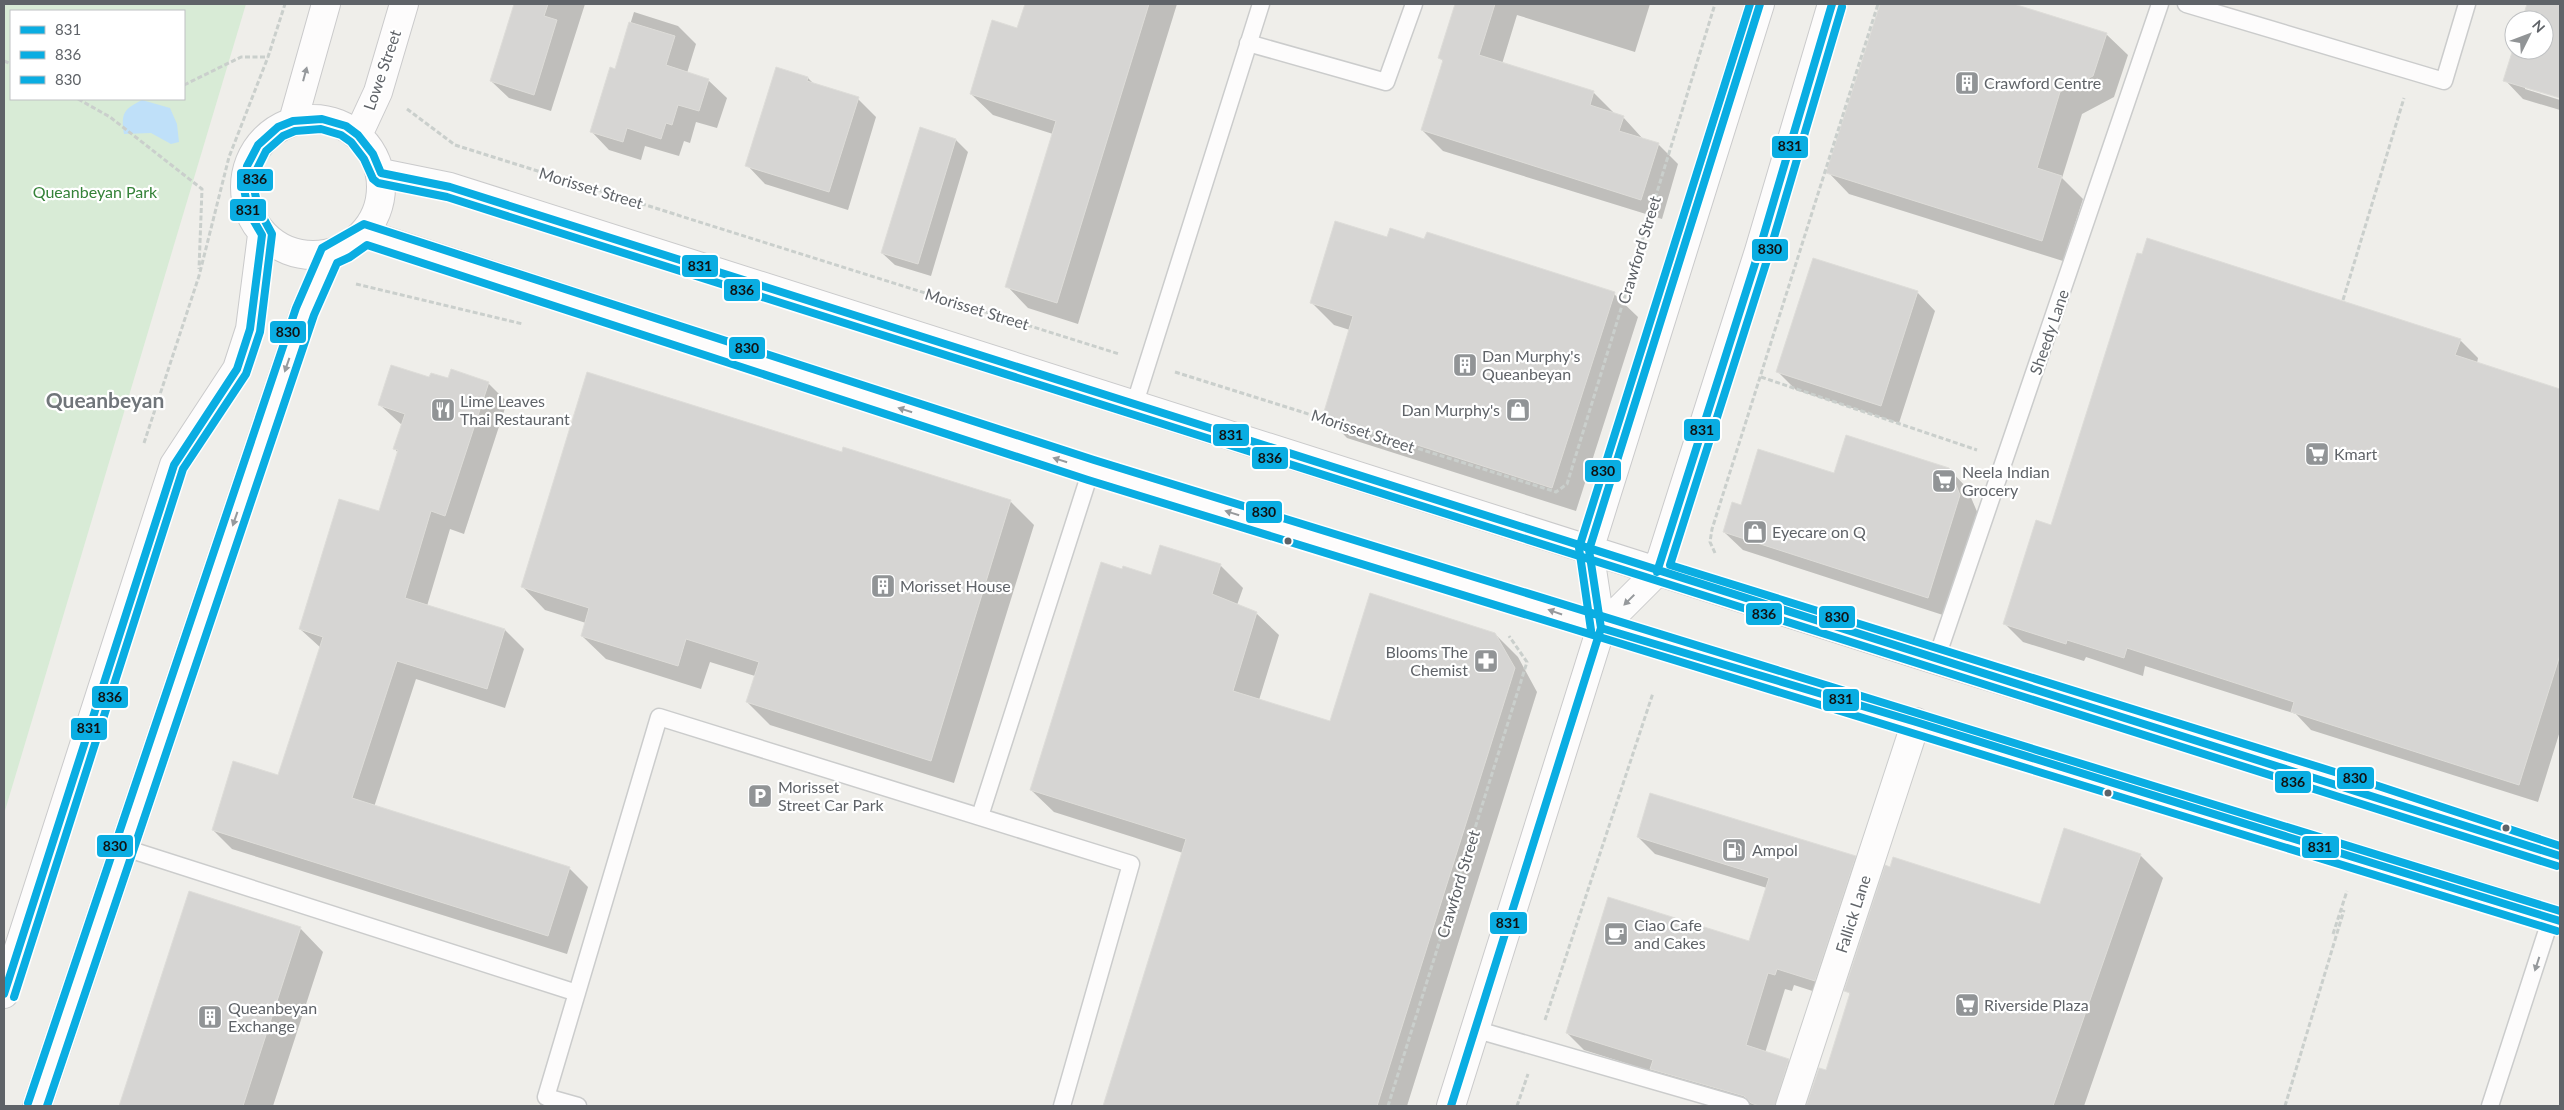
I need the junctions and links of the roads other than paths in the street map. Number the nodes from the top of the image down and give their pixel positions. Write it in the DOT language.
graph roads {
  1 [pos="326,4"];
  2 [pos="404,4"];
  3 [pos="1261,4"];
  4 [pos="1414,4"];
  5 [pos="1760,4"];
  6 [pos="1832,4"];
  7 [pos="2160,4"];
  8 [pos="2186,4"];
  9 [pos="2467,4"];
  10 [pos="1248,43"];
  11 [pos="293,121"];
  12 [pos="358,135"];
  13 [pos="381,173"];
  14 [pos="365,234"];
  15 [pos="262,235"];
  16 [pos="330,255"];
  17 [pos="1134,406"];
  18 [pos="1091,470"];
  19 [pos="1589,550"];
  20 [pos="1657,572"];
  21 [pos="1601,628"];
  22 [pos="1936,660"];
  23 [pos="1916,722"];
  24 [pos="980,816"];
  25 [pos="125,848"];
  26 [pos="2560,856"];
  27 [pos="2556,919"];
  28 [pos="577,993"];
  29 [pos="4,994"];
  30 [pos="1474,1029"];
  31 [pos="36,1106"];
  32 [pos="578,1106"];
  33 [pos="1062,1106"];
  34 [pos="1451,1106"];
  35 [pos="1740,1106"];
  36 [pos="1790,1106"];
  37 [pos="2490,1106"];
  11 -- 1 [label="street, one-way"];
  2 -- 12 [label="street, Lowe Street"];
  3 -- 10 [label="lane"];
  4 -- 10 [label="lane"];
  5 -- 19 [label="street"];
  6 -- 20 [label="street"];
  7 -- 22 [label="lane, Sheedy Lane"];
  8 -- 9 [label="lane"];
  10 -- 17 [label="lane"];
  11 -- 12 [label="street"];
  11 -- 15 [label="street"];
  12 -- 13 [label="street"];
  13 -- 14 [label="street"];
  13 -- 17 [label="street"];
  14 -- 16 [label="street"];
  18 -- 14 [label="street, one-way"];
  15 -- 16 [label="street"];
  15 -- 29 [label="street"];
  16 -- 25 [label="street, one-way"];
  17 -- 19 [label="street"];
  21 -- 18 [label="street, one-way"];
  18 -- 24 [label="lane"];
  19 -- 20 [label="street"];
  19 -- 21 [label="street"];
  20 -- 21 [label="street, one-way"];
  20 -- 22 [label="street"];
  21 -- 23 [label="street"];
  21 -- 30 [label="street"];
  22 -- 26 [label="street"];
  23 -- 27 [label="street"];
  23 -- 36 [label="street, Fallick Lane"];
  24 -- 28 [label="lane"];
  24 -- 33 [label="lane"];
  25 -- 28 [label="lane"];
  25 -- 31 [label="street"];
  27 -- 37 [label="lane, one-way"];
  28 -- 32 [label="lane"];
  30 -- 34 [label="street"];
  30 -- 35 [label="lane"];
}
